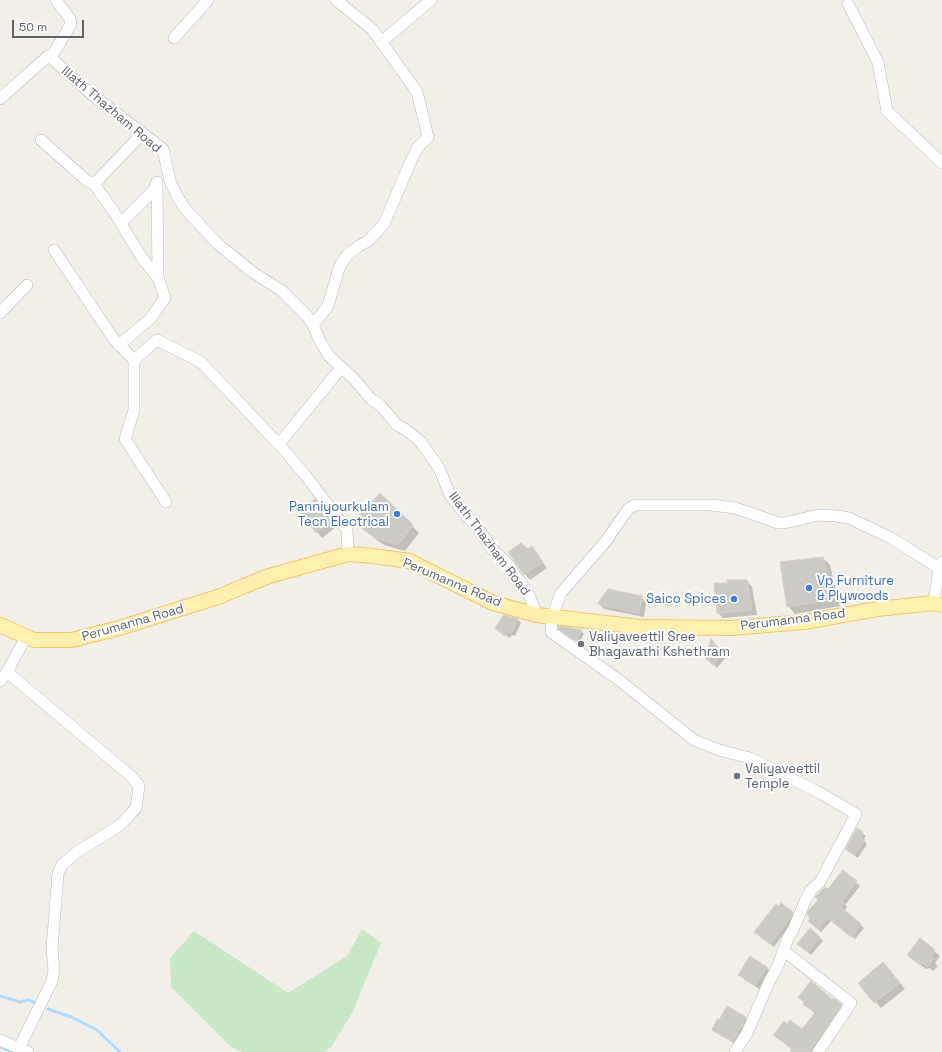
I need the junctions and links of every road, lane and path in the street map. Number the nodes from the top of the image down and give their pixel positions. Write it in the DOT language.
graph roads {
  1 [pos="56,0"];
  2 [pos="208,0"];
  3 [pos="336,0"];
  4 [pos="431,0"];
  5 [pos="848,4"];
  6 [pos="174,38"];
  7 [pos="381,42"];
  8 [pos="48,56"];
  9 [pos="0,98"];
  10 [pos="142,134"];
  11 [pos="41,140"];
  12 [pos="942,163"];
  13 [pos="166,165"];
  14 [pos="157,182"];
  15 [pos="94,184"];
  16 [pos="121,223"];
  17 [pos="54,250"];
  18 [pos="158,278"];
  19 [pos="26,285"];
  20 [pos="0,313"];
  21 [pos="313,325"];
  22 [pos="119,345"];
  23 [pos="134,360"];
  24 [pos="341,368"];
  25 [pos="279,444"];
  26 [pos="166,502"];
  27 [pos="348,554"];
  28 [pos="941,564"];
  29 [pos="938,604"];
  30 [pos="537,616"];
  31 [pos="552,617"];
  32 [pos="0,625"];
  33 [pos="26,637"];
  34 [pos="3,676"];
  35 [pos="784,951"];
  36 [pos="0,1040"];
  37 [pos="24,1050"];
  38 [pos="735,1052"];
  39 [pos="818,1052"];
  1 -- 10 [label="street, Illath Thazham Road"];
  2 -- 6 [label="street"];
  3 -- 7 [label="street"];
  4 -- 7 [label="street"];
  5 -- 12 [label="street"];
  7 -- 21 [label="street"];
  8 -- 9 [label="street"];
  10 -- 13 [label="street, Illath Thazham Road"];
  10 -- 15 [label="street"];
  11 -- 15 [label="street"];
  13 -- 14 [label="street"];
  13 -- 21 [label="street, Illath Thazham Road"];
  14 -- 16 [label="street"];
  14 -- 18 [label="street"];
  15 -- 16 [label="street"];
  16 -- 18 [label="street"];
  17 -- 22 [label="street"];
  18 -- 22 [label="street"];
  19 -- 20 [label="street"];
  21 -- 24 [label="street, Illath Thazham Road"];
  22 -- 23 [label="street"];
  23 -- 25 [label="street"];
  23 -- 26 [label="street"];
  24 -- 25 [label="street"];
  24 -- 30 [label="street, Illath Thazham Road"];
  25 -- 27 [label="street"];
  27 -- 30 [label="main road, Perumanna Road"];
  27 -- 33 [label="main road, Perumanna Road"];
  28 -- 29 [label="street"];
  28 -- 31 [label="street"];
  29 -- 31 [label="main road, Perumanna Road"];
  30 -- 31 [label="main road, Perumanna Road"];
  31 -- 35 [label="street"];
  32 -- 33 [label="main road, Perumanna Road"];
  33 -- 34 [label="street"];
  34 -- 37 [label="street"];
  35 -- 38 [label="street"];
  35 -- 39 [label="street"];
  36 -- 37 [label="street"];
}
